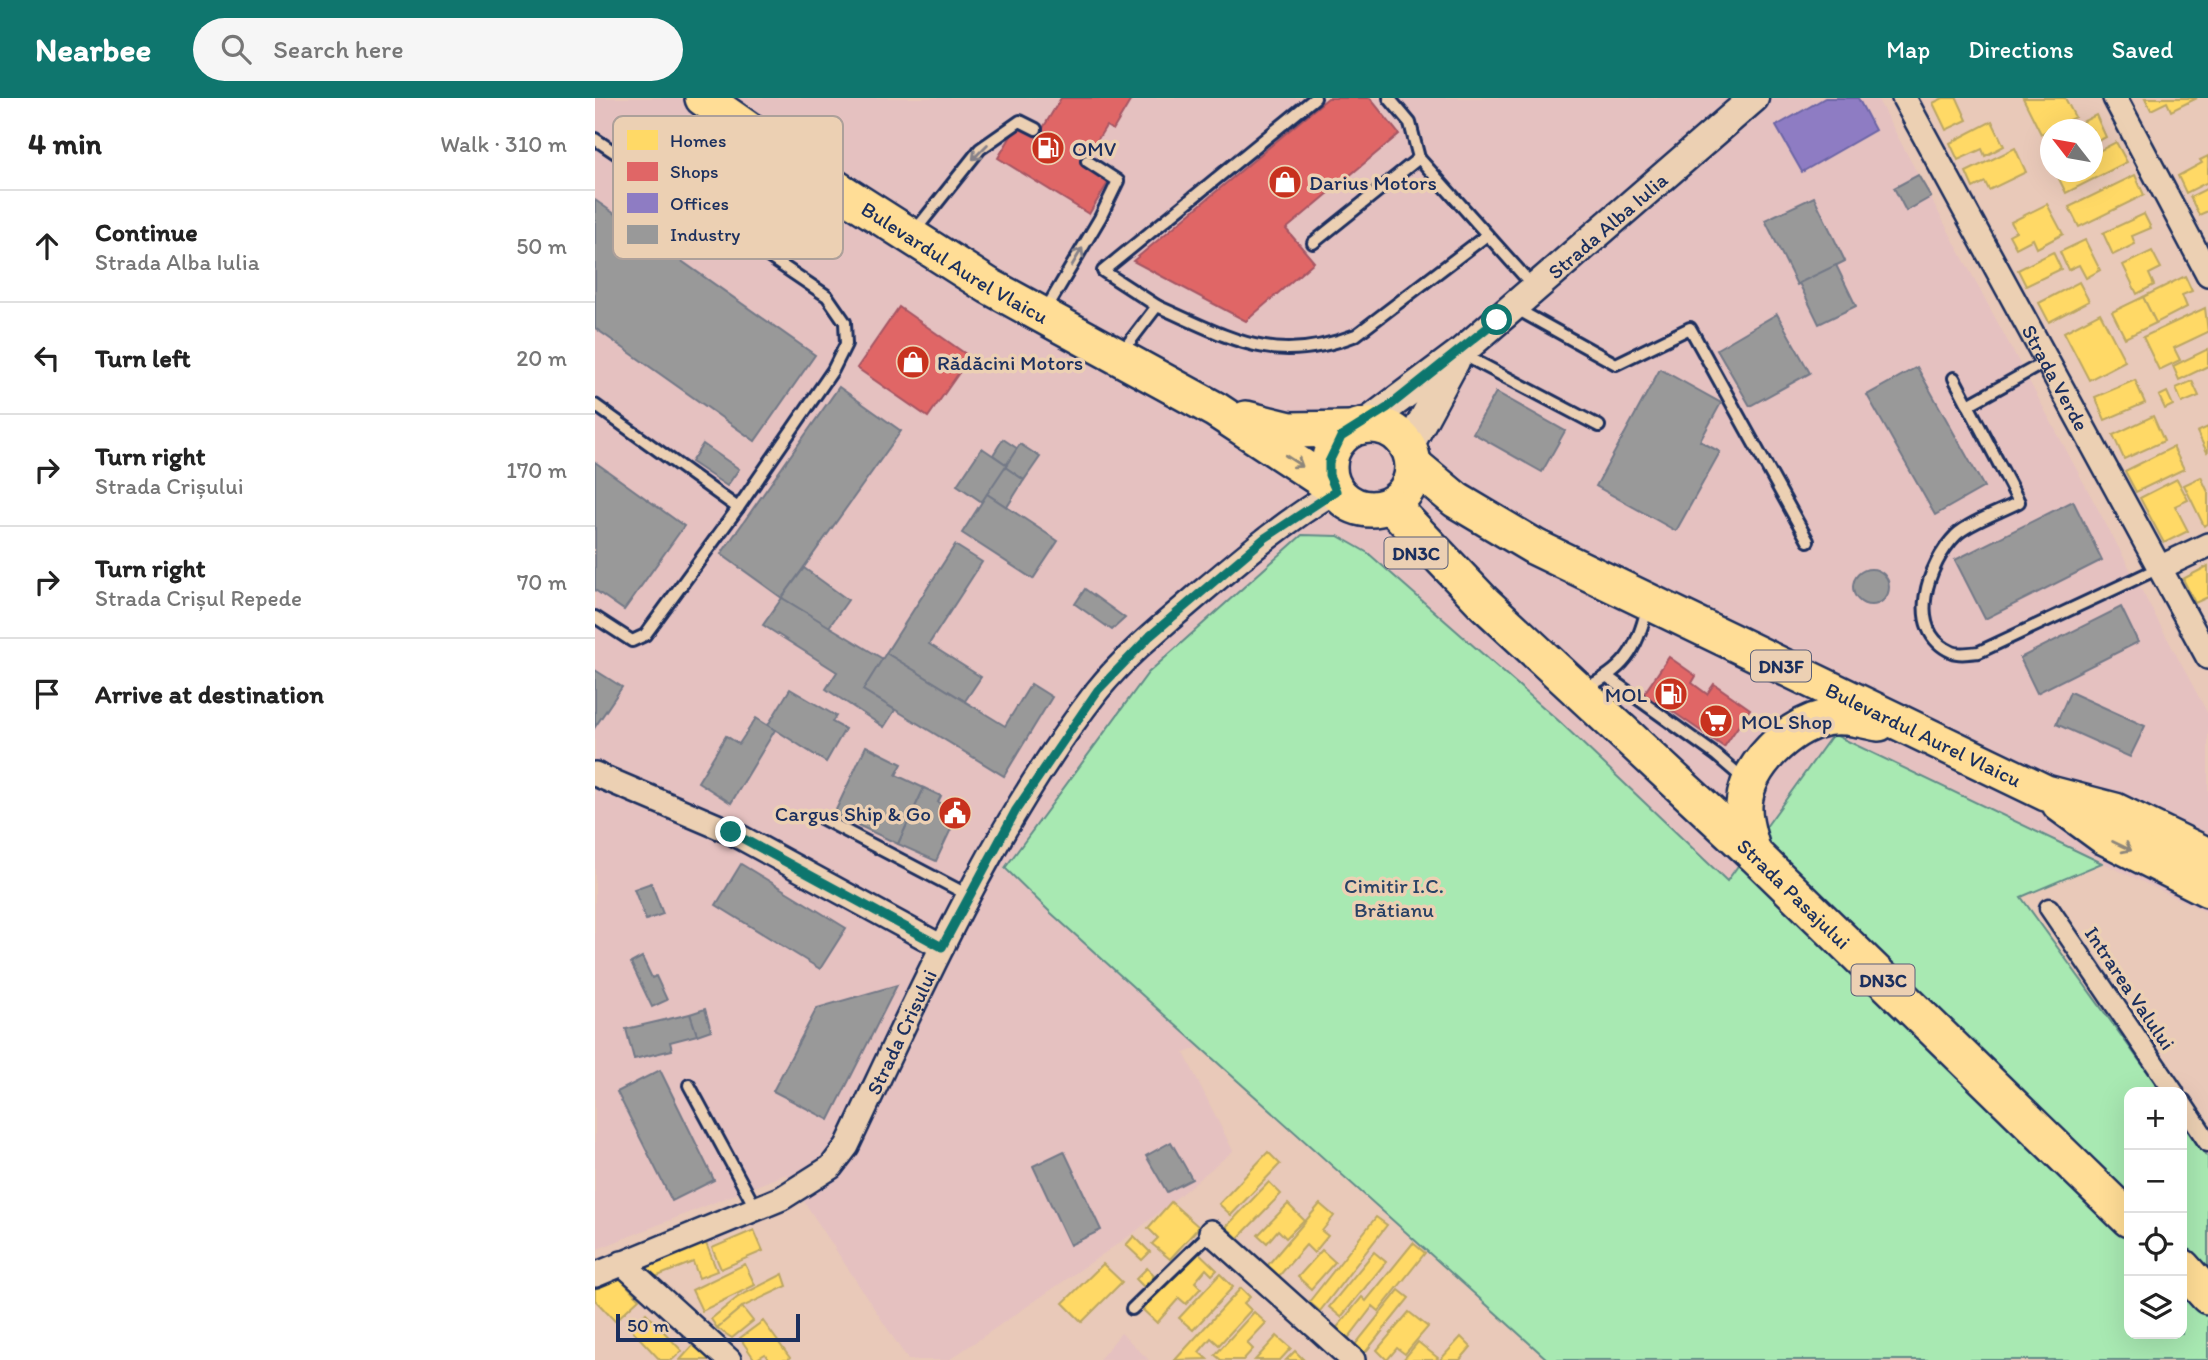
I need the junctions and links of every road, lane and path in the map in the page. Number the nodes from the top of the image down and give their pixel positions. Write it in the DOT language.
graph roads {
  1 [pos="703,98"];
  2 [pos="1315,98"];
  3 [pos="1389,98"];
  4 [pos="1753,98"];
  5 [pos="1904,98"];
  6 [pos="2115,98"];
  7 [pos="730,116"];
  8 [pos="1036,128"];
  9 [pos="595,139"];
  10 [pos="613,151"];
  11 [pos="1419,158"];
  12 [pos="1087,161"];
  13 [pos="843,192"];
  14 [pos="1487,235"];
  15 [pos="910,237"];
  16 [pos="1313,243"];
  17 [pos="772,259"];
  18 [pos="2208,274"];
  19 [pos="1535,288"];
  20 [pos="1157,306"];
  21 [pos="1513,307"];
  22 [pos="1042,316"];
  23 [pos="1460,353"];
  24 [pos="1117,358"];
  25 [pos="2047,361"];
  26 [pos="1954,378"];
  27 [pos="595,405"];
  28 [pos="1968,405"];
  29 [pos="1216,410"];
  30 [pos="1599,426"];
  31 [pos="1358,427"];
  32 [pos="1411,456"];
  33 [pos="1340,494"];
  34 [pos="1395,502"];
  35 [pos="738,508"];
  36 [pos="1808,541"];
  37 [pos="2208,545"];
  38 [pos="1535,547"];
  39 [pos="2159,568"];
  40 [pos="1648,601"];
  41 [pos="1484,603"];
  42 [pos="595,617"];
  43 [pos="2208,657"];
  44 [pos="1594,684"];
  45 [pos="1914,730"];
  46 [pos="595,774"];
  47 [pos="1749,785"];
  48 [pos="2046,793"];
  49 [pos="821,818"];
  50 [pos="1753,853"];
  51 [pos="2208,856"];
  52 [pos="2208,889"];
  53 [pos="969,896"];
  54 [pos="2049,908"];
  55 [pos="942,947"];
  56 [pos="689,1085"];
  57 [pos="2171,1087"];
  58 [pos="2187,1110"];
  59 [pos="2208,1142"];
  60 [pos="756,1209"];
  61 [pos="2124,1214"];
  62 [pos="1211,1232"];
  63 [pos="622,1263"];
  64 [pos="2187,1268"];
  65 [pos="2187,1271"];
  66 [pos="2187,1272"];
  67 [pos="595,1275"];
  68 [pos="2208,1279"];
  69 [pos="2208,1290"];
  70 [pos="2208,1296"];
  71 [pos="1132,1309"];
  72 [pos="729,1360"];
  73 [pos="1353,1360"];
  1 -- 7 [label="main road, Bulevardul Aurel Vlaicu / DN3C"];
  2 -- 20 [label="lane"];
  3 -- 11 [label="lane"];
  4 -- 19 [label="street, Strada Alba Iulia"];
  5 -- 25 [label="street, Strada Verde"];
  6 -- 18 [label="street"];
  8 -- 15 [label="lane, one-way"];
  9 -- 10 [label="lane"];
  11 -- 14 [label="lane"];
  11 -- 16 [label="lane"];
  22 -- 12 [label="lane, one-way"];
  13 -- 15 [label="main road, Bulevardul Aurel Vlaicu / DN3C"];
  14 -- 19 [label="lane"];
  14 -- 20 [label="lane"];
  15 -- 22 [label="main road, Bulevardul Aurel Vlaicu / DN3C"];
  17 -- 35 [label="lane"];
  19 -- 21 [label="street, Strada Alba Iulia"];
  20 -- 24 [label="lane"];
  21 -- 23 [label="street, Strada Alba Iulia"];
  21 -- 36 [label="lane"];
  22 -- 24 [label="main road, Bulevardul Aurel Vlaicu / DN3C"];
  23 -- 30 [label="lane"];
  23 -- 31 [label="street, Strada Alba Iulia"];
  23 -- 32 [label="street, Strada Alba Iulia"];
  24 -- 29 [label="main road, Bulevardul Aurel Vlaicu / DN3C"];
  25 -- 28 [label="lane"];
  25 -- 39 [label="street, Strada Verde"];
  26 -- 28 [label="lane"];
  27 -- 35 [label="lane"];
  28 -- 39 [label="lane"];
  29 -- 31 [label="main road, Bulevardul Aurel Vlaicu / DN3C"];
  29 -- 33 [label="main road, Bulevardul Aurel Vlaicu / DN3C, one-way"];
  31 -- 32 [label="main road"];
  31 -- 33 [label="main road"];
  32 -- 34 [label="main road"];
  32 -- 38 [label="main road, Bulevardul Aurel Vlaicu / DN3F"];
  33 -- 34 [label="main road"];
  33 -- 41 [label="main road, Strada Pasajului / DN3C"];
  33 -- 53 [label="street, Strada Crișului"];
  34 -- 38 [label="main road, Bulevardul Aurel Vlaicu / DN3F"];
  34 -- 41 [label="main road, Strada Pasajului / DN3C"];
  35 -- 42 [label="lane"];
  37 -- 39 [label="street"];
  38 -- 40 [label="main road, Bulevardul Aurel Vlaicu / DN3F"];
  39 -- 43 [label="street, Strada Verde"];
  40 -- 44 [label="lane"];
  40 -- 45 [label="main road, Bulevardul Aurel Vlaicu / DN3F"];
  41 -- 44 [label="main road, Strada Pasajului / DN3C"];
  44 -- 47 [label="lane"];
  44 -- 50 [label="main road, Strada Pasajului / DN3C"];
  45 -- 47 [label="main road"];
  45 -- 48 [label="main road, Bulevardul Aurel Vlaicu / DN3F"];
  46 -- 55 [label="street"];
  47 -- 50 [label="main road"];
  48 -- 51 [label="main road, Bulevardul Aurel Vlaicu / DN3F"];
  48 -- 52 [label="main road, Bulevardul Aurel Vlaicu / DN3F, one-way"];
  49 -- 53 [label="lane"];
  50 -- 61 [label="main road, Strada Pasajului / DN3C"];
  53 -- 55 [label="street, Strada Crișului"];
  54 -- 57 [label="street, Intrarea Valului"];
  55 -- 60 [label="street, Strada Crișului"];
  56 -- 60 [label="lane"];
  58 -- 59 [label="street"];
  60 -- 63 [label="street, Strada Crișului"];
  62 -- 71 [label="lane"];
  62 -- 73 [label="street"];
  63 -- 67 [label="street, Strada Crișului"];
  63 -- 72 [label="street"];
  64 -- 68 [label="main road"];
  65 -- 69 [label="main road"];
  66 -- 70 [label="main road"];
}
